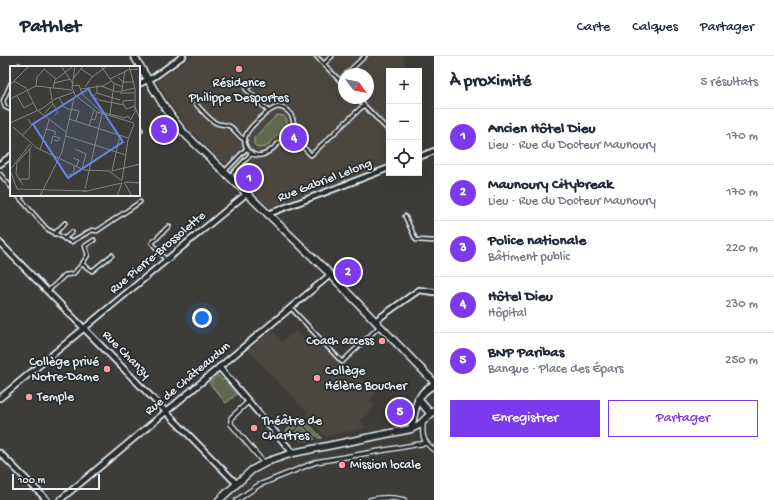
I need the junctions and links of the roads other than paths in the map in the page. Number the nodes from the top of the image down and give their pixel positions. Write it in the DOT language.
graph roads {
  1 [pos="134,56"];
  2 [pos="183,56"];
  3 [pos="316,56"];
  4 [pos="332,56"];
  5 [pos="365,56"];
  6 [pos="324,64"];
  7 [pos="139,66"];
  8 [pos="140,67"];
  9 [pos="352,68"];
  10 [pos="338,78"];
  11 [pos="147,80"];
  12 [pos="256,82"];
  13 [pos="140,84"];
  14 [pos="10,85"];
  15 [pos="194,99"];
  16 [pos="364,105"];
  17 [pos="10,110"];
  18 [pos="268,111"];
  19 [pos="386,128"];
  20 [pos="288,133"];
  21 [pos="245,140"];
  22 [pos="246,148"];
  23 [pos="434,151"];
  24 [pos="252,153"];
  25 [pos="422,156"];
  26 [pos="10,157"];
  27 [pos="0,164"];
  28 [pos="386,169"];
  29 [pos="224,172"];
  30 [pos="0,174"];
  31 [pos="228,177"];
  32 [pos="10,186"];
  33 [pos="246,194"];
  34 [pos="20,198"];
  35 [pos="140,202"];
  36 [pos="268,214"];
  37 [pos="405,216"];
  38 [pos="65,223"];
  39 [pos="169,226"];
  40 [pos="72,232"];
  41 [pos="54,234"];
  42 [pos="64,239"];
  43 [pos="94,240"];
  44 [pos="434,241"];
  45 [pos="0,243"];
  46 [pos="112,255"];
  47 [pos="166,260"];
  48 [pos="82,264"];
  49 [pos="330,275"];
  50 [pos="48,292"];
  51 [pos="434,292"];
  52 [pos="291,308"];
  53 [pos="375,321"];
  54 [pos="380,326"];
  55 [pos="84,329"];
  56 [pos="219,367"];
  57 [pos="434,382"];
  58 [pos="434,385"];
  59 [pos="0,398"];
  60 [pos="418,399"];
  61 [pos="249,401"];
  62 [pos="167,412"];
  63 [pos="432,412"];
  64 [pos="423,421"];
  65 [pos="411,429"];
  66 [pos="426,443"];
  67 [pos="434,450"];
  68 [pos="0,453"];
  69 [pos="293,453"];
  70 [pos="264,463"];
  71 [pos="236,483"];
  72 [pos="47,500"];
  73 [pos="60,500"];
  74 [pos="219,500"];
  75 [pos="236,500"];
  76 [pos="371,500"];
  77 [pos="404,500"];
  1 -- 7 [label="main road"];
  2 -- 11 [label="street"];
  3 -- 6 [label="lane"];
  4 -- 6 [label="lane"];
  5 -- 9 [label="lane"];
  6 -- 10 [label="lane"];
  8 -- 11 [label="main road"];
  11 -- 13 [label="street"];
  11 -- 29 [label="main road"];
  12 -- 18 [label="lane"];
  14 -- 17 [label="lane"];
  15 -- 21 [label="lane"];
  16 -- 19 [label="lane"];
  16 -- 20 [label="lane"];
  18 -- 20 [label="lane"];
  18 -- 21 [label="lane"];
  20 -- 24 [label="lane"];
  21 -- 22 [label="lane"];
  22 -- 24 [label="lane"];
  22 -- 29 [label="lane"];
  23 -- 25 [label="street"];
  24 -- 31 [label="lane"];
  26 -- 27 [label="street"];
  28 -- 36 [label="street, Rue Gabriel Lelong"];
  29 -- 31 [label="main road"];
  30 -- 32 [label="lane"];
  31 -- 33 [label="main road"];
  33 -- 36 [label="main road"];
  33 -- 47 [label="street, Rue Pierre-Brossolette"];
  34 -- 41 [label="lane"];
  35 -- 42 [label="lane"];
  36 -- 49 [label="main road"];
  37 -- 44 [label="lane"];
  38 -- 41 [label="lane"];
  39 -- 47 [label="lane"];
  40 -- 42 [label="lane"];
  41 -- 42 [label="lane"];
  43 -- 48 [label="lane"];
  45 -- 50 [label="street, Rue Chanzy"];
  46 -- 48 [label="lane"];
  47 -- 55 [label="street, Rue Pierre-Brossolette"];
  48 -- 50 [label="lane"];
  49 -- 52 [label="street, Rue de Châteaudun"];
  49 -- 53 [label="main road"];
  50 -- 55 [label="street, Rue Chanzy"];
  51 -- 53 [label="street"];
  52 -- 54 [label="lane"];
  52 -- 56 [label="street, Rue de Châteaudun"];
  53 -- 54 [label="main road"];
  54 -- 57 [label="main road"];
  55 -- 59 [label="street, Rue Pierre-Brossolette"];
  55 -- 62 [label="street, Rue Chanzy"];
  56 -- 61 [label="street"];
  56 -- 62 [label="street, Rue de Châteaudun"];
  58 -- 60 [label="main road"];
  60 -- 63 [label="main road"];
  60 -- 65 [label="main road"];
  61 -- 69 [label="street"];
  61 -- 70 [label="street"];
  62 -- 71 [label="street, Rue Chanzy"];
  62 -- 73 [label="street, Rue de Châteaudun"];
  63 -- 64 [label="main road"];
  64 -- 65 [label="main road"];
  64 -- 66 [label="street"];
  65 -- 69 [label="main road"];
  66 -- 67 [label="street"];
  66 -- 75 [label="street"];
  68 -- 72 [label="street"];
  69 -- 70 [label="main road"];
  70 -- 71 [label="main road"];
  71 -- 74 [label="main road"];
  76 -- 77 [label="street"];
}
